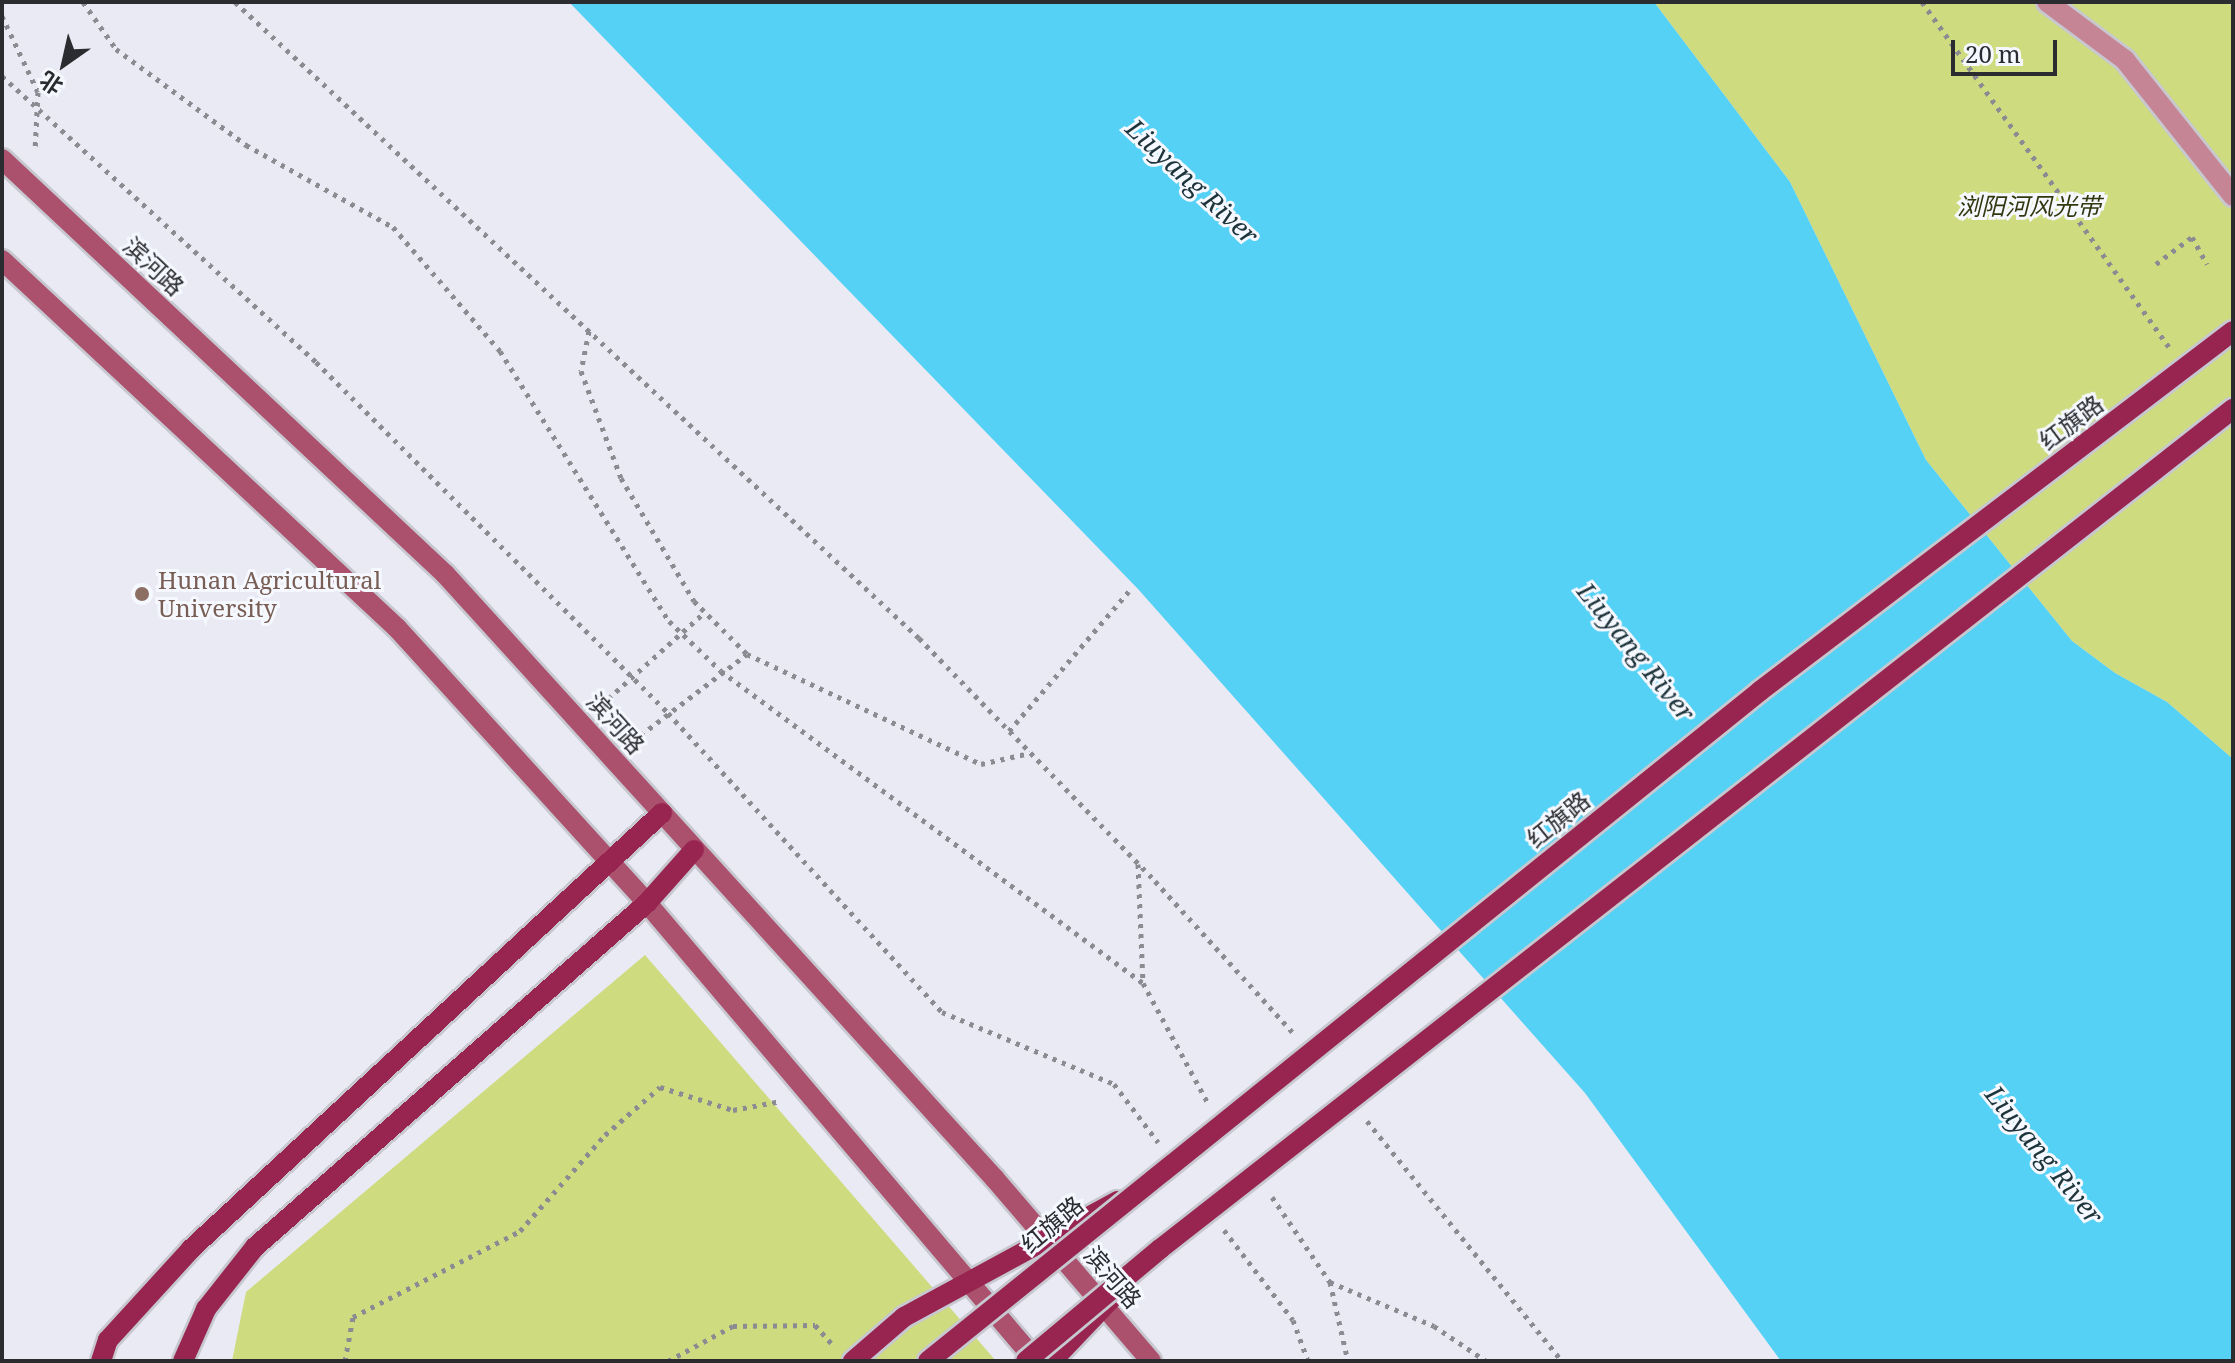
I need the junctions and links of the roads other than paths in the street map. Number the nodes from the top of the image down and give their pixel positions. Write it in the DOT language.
graph roads {
  1 [pos="2047,2"];
  2 [pos="2,159"];
  3 [pos="2233,196"];
  4 [pos="2,260"];
  5 [pos="2233,331"];
  6 [pos="2233,409"];
  7 [pos="662,813"];
  8 [pos="694,850"];
  9 [pos="611,864"];
  10 [pos="647,903"];
  11 [pos="1125,1197"];
  12 [pos="1160,1249"];
  13 [pos="846,1356"];
  14 [pos="101,1361"];
  15 [pos="183,1361"];
  16 [pos="928,1361"];
  17 [pos="1026,1361"];
  18 [pos="1036,1361"];
  19 [pos="1052,1361"];
  20 [pos="1151,1361"];
  1 -- 3 [label="street"];
  2 -- 7 [label="main road, 滨河路"];
  4 -- 9 [label="main road"];
  5 -- 11 [label="main road, 红旗路, bridge"];
  6 -- 12 [label="main road, bridge"];
  7 -- 8 [label="main road, 滨河路"];
  7 -- 9 [label="main road"];
  8 -- 10 [label="main road"];
  8 -- 20 [label="main road, 滨河路"];
  9 -- 10 [label="main road"];
  9 -- 14 [label="main road"];
  10 -- 15 [label="main road"];
  10 -- 18 [label="main road"];
  11 -- 13 [label="main road"];
  11 -- 16 [label="main road, 红旗路, bridge"];
  12 -- 17 [label="main road, bridge"];
  12 -- 19 [label="main road"];
}
